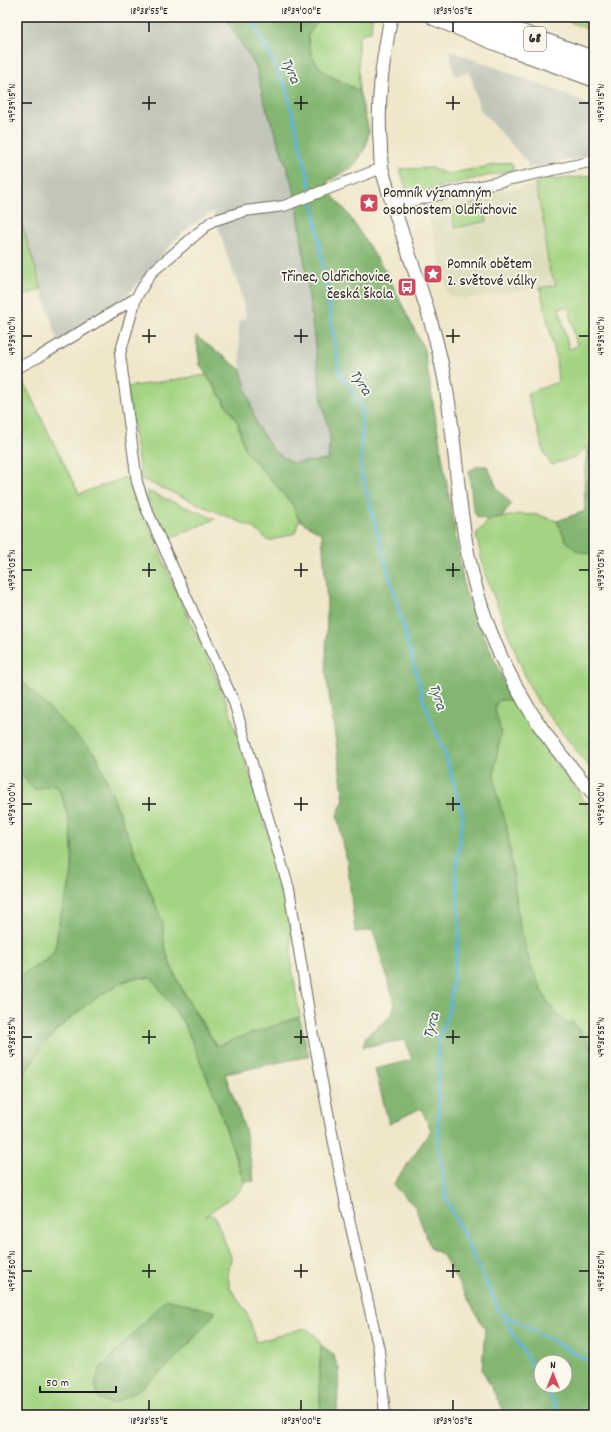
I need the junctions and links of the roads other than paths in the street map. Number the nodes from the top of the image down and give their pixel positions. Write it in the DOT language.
graph roads {
  1 [pos="391,17"];
  2 [pos="435,17"];
  3 [pos="477,17"];
  4 [pos="512,48"];
  5 [pos="594,60"];
  6 [pos="594,78"];
  7 [pos="594,87"];
  8 [pos="594,161"];
  9 [pos="382,168"];
  10 [pos="393,205"];
  11 [pos="136,298"];
  12 [pos="17,368"];
  13 [pos="594,794"];
  14 [pos="385,1415"];
  1 -- 9 [label="street"];
  2 -- 4 [label="highway, 68"];
  3 -- 5 [label="highway, 68"];
  4 -- 6 [label="highway, 68"];
  4 -- 7 [label="highway"];
  8 -- 10 [label="street"];
  9 -- 10 [label="street"];
  9 -- 11 [label="street"];
  10 -- 13 [label="street"];
  11 -- 12 [label="street"];
  11 -- 14 [label="street"];
}
